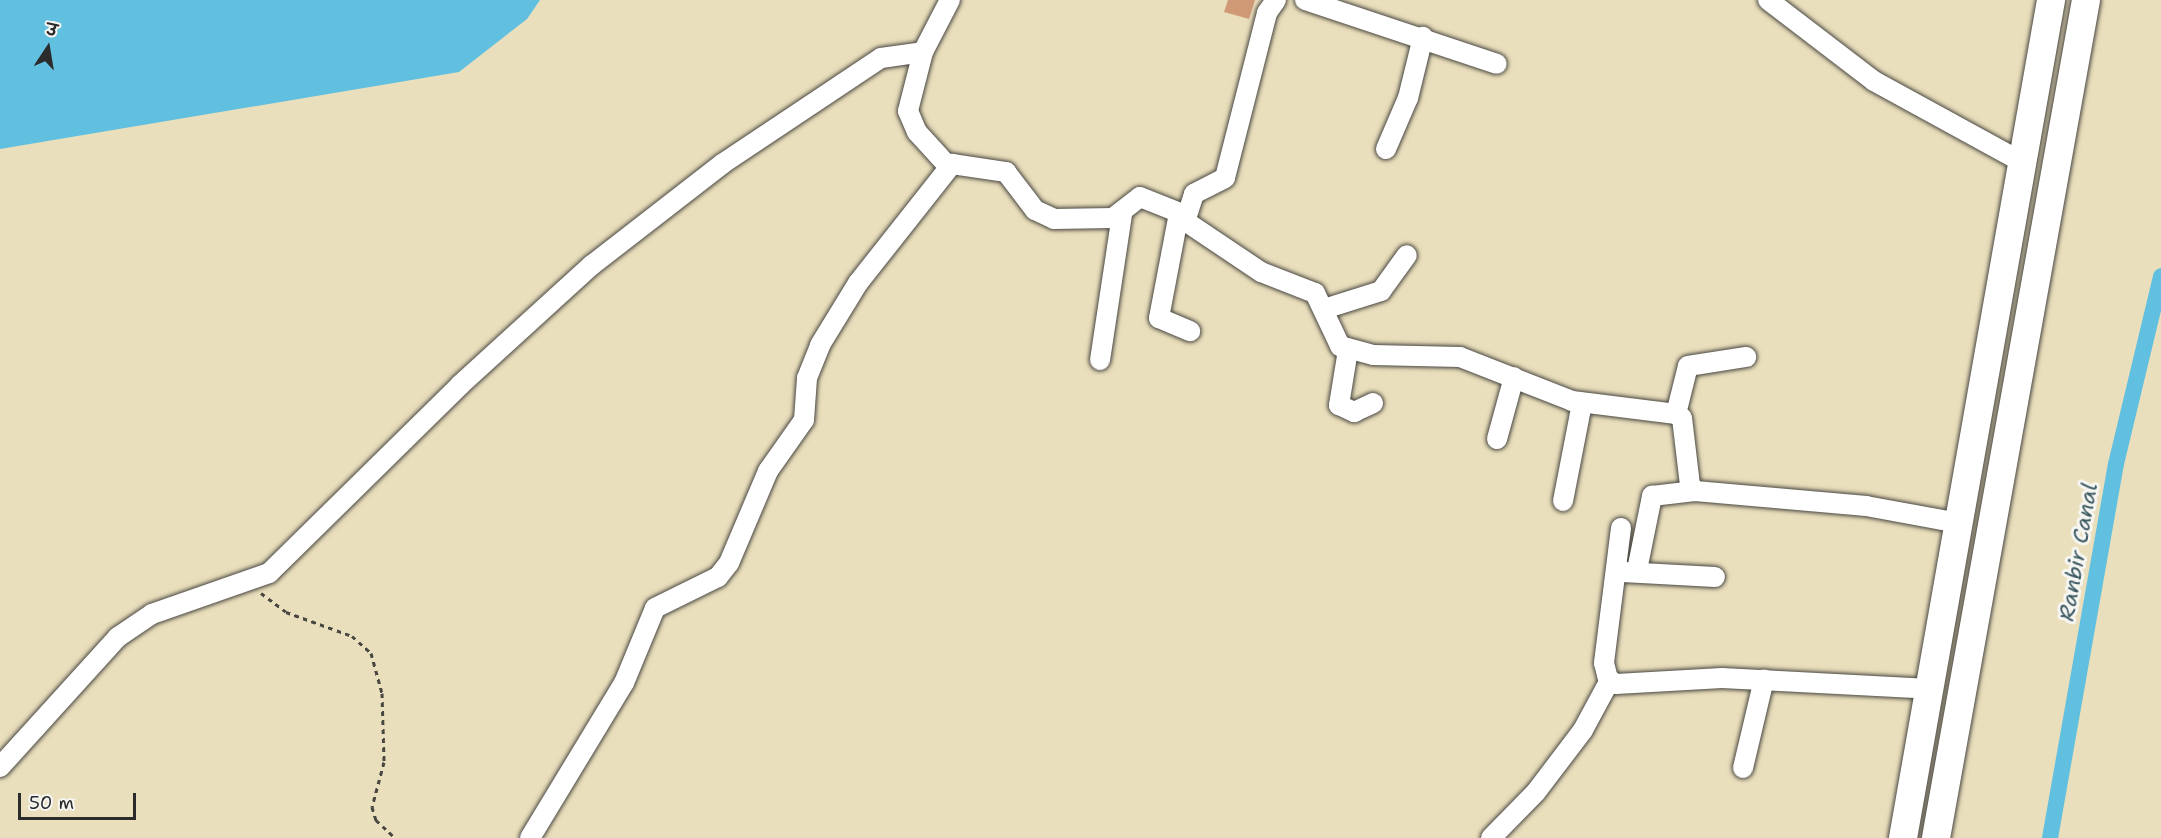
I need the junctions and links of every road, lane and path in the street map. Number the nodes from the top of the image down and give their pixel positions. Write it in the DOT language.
graph roads {
  1 [pos="950,0"];
  2 [pos="1276,0"];
  3 [pos="1305,0"];
  4 [pos="1768,0"];
  5 [pos="2051,0"];
  6 [pos="2086,0"];
  7 [pos="1423,37"];
  8 [pos="923,52"];
  9 [pos="1497,64"];
  10 [pos="1386,149"];
  11 [pos="2022,162"];
  12 [pos="949,166"];
  13 [pos="1122,214"];
  14 [pos="1182,214"];
  15 [pos="1407,255"];
  16 [pos="1324,309"];
  17 [pos="1190,331"];
  18 [pos="1348,350"];
  19 [pos="1746,357"];
  20 [pos="1100,360"];
  21 [pos="1514,378"];
  22 [pos="1373,403"];
  23 [pos="1582,403"];
  24 [pos="1676,414"];
  25 [pos="1497,439"];
  26 [pos="1695,490"];
  27 [pos="1563,501"];
  28 [pos="1959,523"];
  29 [pos="1621,528"];
  30 [pos="1636,570"];
  31 [pos="1614,573"];
  32 [pos="1715,577"];
  33 [pos="250,580"];
  34 [pos="1764,679"];
  35 [pos="1610,680"];
  36 [pos="1930,689"];
  37 [pos="0,766"];
  38 [pos="1743,768"];
  39 [pos="395,838"];
  40 [pos="530,838"];
  41 [pos="1491,838"];
  42 [pos="1903,838"];
  43 [pos="1936,838"];
  1 -- 8 [label="street"];
  2 -- 14 [label="street"];
  3 -- 7 [label="street"];
  4 -- 11 [label="street"];
  5 -- 11 [label="highway"];
  6 -- 43 [label="highway"];
  7 -- 9 [label="street"];
  7 -- 10 [label="street"];
  8 -- 12 [label="street"];
  8 -- 33 [label="street"];
  11 -- 28 [label="highway"];
  12 -- 13 [label="street"];
  12 -- 40 [label="street"];
  13 -- 14 [label="street"];
  13 -- 20 [label="street"];
  14 -- 16 [label="street"];
  14 -- 17 [label="street"];
  15 -- 16 [label="street"];
  16 -- 18 [label="street"];
  18 -- 21 [label="street"];
  18 -- 22 [label="street"];
  19 -- 24 [label="street"];
  21 -- 23 [label="street"];
  21 -- 25 [label="street"];
  23 -- 24 [label="street"];
  23 -- 27 [label="street"];
  24 -- 26 [label="street"];
  26 -- 28 [label="street"];
  26 -- 30 [label="street"];
  28 -- 36 [label="highway"];
  29 -- 31 [label="street"];
  30 -- 31 [label="street"];
  30 -- 32 [label="street"];
  31 -- 35 [label="street"];
  33 -- 37 [label="street"];
  33 -- 39 [label="path"];
  34 -- 35 [label="street"];
  34 -- 36 [label="street"];
  34 -- 38 [label="street"];
  35 -- 41 [label="street"];
  36 -- 42 [label="highway"];
}
